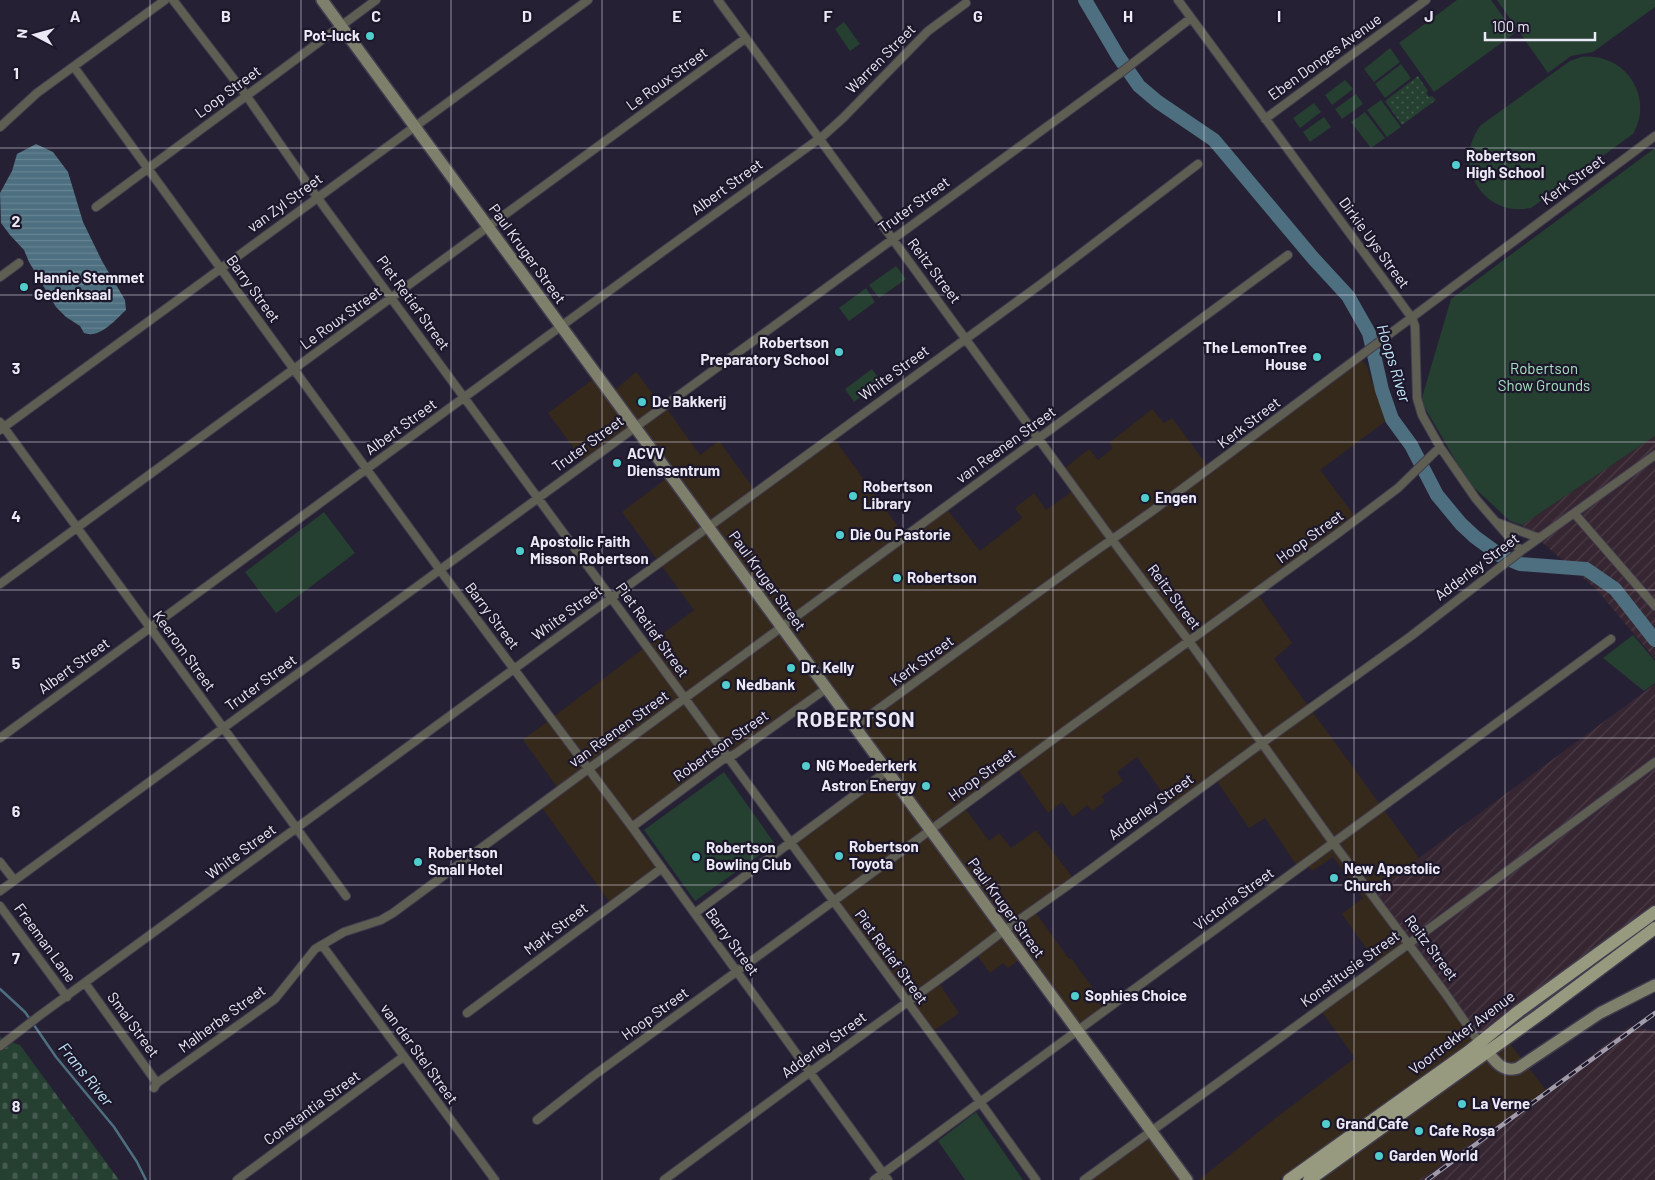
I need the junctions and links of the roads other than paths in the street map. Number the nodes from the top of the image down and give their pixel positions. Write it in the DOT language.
graph roads {
  1 [pos="165,0"];
  2 [pos="173,0"];
  3 [pos="322,0"];
  4 [pos="376,0"];
  5 [pos="588,0"];
  6 [pos="718,0"];
  7 [pos="1178,0"];
  8 [pos="1426,0"];
  9 [pos="966,4"];
  10 [pos="1191,18"];
  11 [pos="341,26"];
  12 [pos="746,38"];
  13 [pos="74,66"];
  14 [pos="246,95"];
  15 [pos="1265,119"];
  16 [pos="414,126"];
  17 [pos="0,127"];
  18 [pos="1655,136"];
  19 [pos="818,139"];
  20 [pos="1198,164"];
  21 [pos="149,167"];
  22 [pos="317,196"];
  23 [pos="96,207"];
  24 [pos="488,227"];
  25 [pos="892,239"];
  26 [pos="1288,255"];
  27 [pos="19,263"];
  28 [pos="221,268"];
  29 [pos="0,277"];
  30 [pos="392,298"];
  31 [pos="1412,318"];
  32 [pos="561,326"];
  33 [pos="966,338"];
  34 [pos="294,368"];
  35 [pos="464,397"];
  36 [pos="1,426"];
  37 [pos="635,427"];
  38 [pos="1038,438"];
  39 [pos="1440,448"];
  40 [pos="1655,455"];
  41 [pos="366,469"];
  42 [pos="539,497"];
  43 [pos="1574,513"];
  44 [pos="1496,522"];
  45 [pos="708,526"];
  46 [pos="77,527"];
  47 [pos="1538,538"];
  48 [pos="1113,540"];
  49 [pos="1521,551"];
  50 [pos="440,570"];
  51 [pos="0,584"];
  52 [pos="612,597"];
  53 [pos="1655,606"];
  54 [pos="150,627"];
  55 [pos="782,627"];
  56 [pos="1611,639"];
  57 [pos="1189,641"];
  58 [pos="515,668"];
  59 [pos="826,688"];
  60 [pos="684,698"];
  61 [pos="855,726"];
  62 [pos="223,728"];
  63 [pos="0,738"];
  64 [pos="1262,743"];
  65 [pos="728,757"];
  66 [pos="1655,762"];
  67 [pos="589,769"];
  68 [pos="887,771"];
  69 [pos="632,827"];
  70 [pos="297,828"];
  71 [pos="930,830"];
  72 [pos="791,843"];
  73 [pos="1334,844"];
  74 [pos="0,862"];
  75 [pos="662,868"];
  76 [pos="14,880"];
  77 [pos="0,891"];
  78 [pos="346,896"];
  79 [pos="833,902"];
  80 [pos="0,906"];
  81 [pos="1655,912"];
  82 [pos="694,913"];
  83 [pos="1655,928"];
  84 [pos="1003,931"];
  85 [pos="1409,943"];
  86 [pos="322,945"];
  87 [pos="1576,970"];
  88 [pos="736,972"];
  89 [pos="1585,981"];
  90 [pos="86,983"];
  91 [pos="1655,984"];
  92 [pos="67,997"];
  93 [pos="1536,999"];
  94 [pos="907,1002"];
  95 [pos="1544,1011"];
  96 [pos="467,1013"];
  97 [pos="1077,1031"];
  98 [pos="0,1046"];
  99 [pos="1484,1047"];
  100 [pos="403,1058"];
  101 [pos="810,1072"];
  102 [pos="156,1085"];
  103 [pos="980,1102"];
  104 [pos="536,1120"];
  105 [pos="1151,1131"];
  106 [pos="886,1177"];
  107 [pos="237,1180"];
  108 [pos="495,1180"];
  109 [pos="664,1180"];
  110 [pos="874,1180"];
  111 [pos="1036,1180"];
  112 [pos="1084,1180"];
  113 [pos="1187,1180"];
  114 [pos="1289,1180"];
  115 [pos="1309,1180"];
  1 -- 13 [label="street"];
  2 -- 14 [label="street, Piet Retief Street"];
  3 -- 11 [label="street, Paul Kruger Street"];
  4 -- 11 [label="street, Loop Street"];
  5 -- 16 [label="street, van Zyl Street"];
  6 -- 12 [label="street, Reitz Street"];
  7 -- 10 [label="street, Dirkie Uys Street"];
  8 -- 15 [label="street, Eben Donges Avenue"];
  9 -- 19 [label="street, Warren Street"];
  10 -- 15 [label="street, Dirkie Uys Street"];
  10 -- 25 [label="street, Truter Street"];
  11 -- 14 [label="street, Loop Street"];
  11 -- 16 [label="street, Paul Kruger Street"];
  12 -- 19 [label="street, Reitz Street"];
  12 -- 24 [label="street, Le Roux Street"];
  13 -- 17 [label="street"];
  13 -- 21 [label="street, Barry Street"];
  14 -- 21 [label="street, Loop Street"];
  14 -- 22 [label="street, Piet Retief Street"];
  15 -- 31 [label="street, Dirkie Uys Street"];
  16 -- 22 [label="street, van Zyl Street"];
  16 -- 24 [label="street, Paul Kruger Street"];
  18 -- 31 [label="street, Kerk Street"];
  19 -- 25 [label="street, Reitz Street"];
  19 -- 32 [label="street, Albert Street"];
  20 -- 33 [label="street, White Street"];
  21 -- 23 [label="street, Loop Street"];
  21 -- 28 [label="street, Barry Street"];
  22 -- 28 [label="street, van Zyl Street"];
  22 -- 30 [label="street, Piet Retief Street"];
  24 -- 30 [label="street, Le Roux Street"];
  24 -- 32 [label="street, Paul Kruger Street"];
  25 -- 33 [label="street, Reitz Street"];
  25 -- 37 [label="street, Truter Street"];
  26 -- 38 [label="street, van Reenen Street"];
  27 -- 29 [label="street"];
  28 -- 34 [label="street, Barry Street"];
  28 -- 36 [label="street, van Zyl Street"];
  30 -- 34 [label="street, Le Roux Street"];
  30 -- 35 [label="street, Piet Retief Street"];
  31 -- 39 [label="street, Dirkie Uys Street"];
  31 -- 48 [label="street, Kerk Street"];
  32 -- 35 [label="street, Albert Street"];
  32 -- 37 [label="street, Paul Kruger Street"];
  33 -- 38 [label="street, Reitz Street"];
  33 -- 45 [label="street, White Street"];
  34 -- 41 [label="street, Barry Street"];
  34 -- 46 [label="street, Le Roux Street"];
  35 -- 41 [label="street, Albert Street"];
  35 -- 42 [label="street, Piet Retief Street"];
  36 -- 46 [label="street, Keerom Street"];
  37 -- 42 [label="street, Truter Street"];
  37 -- 45 [label="street, Paul Kruger Street"];
  38 -- 48 [label="street, Reitz Street"];
  38 -- 55 [label="street, van Reenen Street"];
  39 -- 44 [label="street, Dirkie Uys Street"];
  39 -- 57 [label="street, Hoop Street"];
  40 -- 43 [label="street, Adderley Street"];
  41 -- 50 [label="street, Barry Street"];
  41 -- 54 [label="street, Albert Street"];
  42 -- 50 [label="street, Truter Street"];
  42 -- 52 [label="street, Piet Retief Street"];
  43 -- 47 [label="street, Adderley Street"];
  43 -- 53 [label="street"];
  44 -- 47 [label="street, Dirkie Uys Street"];
  44 -- 49 [label="street, Dirkie Uys Street"];
  45 -- 52 [label="street, White Street"];
  45 -- 55 [label="street, Paul Kruger Street"];
  46 -- 51 [label="street, Le Roux Street"];
  46 -- 54 [label="street, Keerom Street"];
  47 -- 49 [label="street, Adderley Street"];
  48 -- 57 [label="street, Reitz Street"];
  48 -- 61 [label="street, Kerk Street"];
  49 -- 64 [label="street, Adderley Street"];
  50 -- 58 [label="street, Barry Street"];
  50 -- 62 [label="street, Truter Street"];
  52 -- 58 [label="street, White Street"];
  52 -- 60 [label="street, Piet Retief Street"];
  54 -- 62 [label="street, Keerom Street"];
  54 -- 63 [label="street, Albert Street"];
  55 -- 59 [label="street, Paul Kruger Street"];
  55 -- 60 [label="street, van Reenen Street"];
  56 -- 73 [label="street, Victoria Street"];
  57 -- 64 [label="street, Reitz Street"];
  57 -- 71 [label="street, Hoop Street"];
  58 -- 67 [label="street, Barry Street"];
  58 -- 70 [label="street, White Street"];
  59 -- 61 [label="street, Paul Kruger Street"];
  59 -- 65 [label="street, Robertson Street"];
  60 -- 65 [label="street, Piet Retief Street"];
  60 -- 67 [label="street, van Reenen Street"];
  61 -- 68 [label="street, Paul Kruger Street"];
  62 -- 70 [label="street, Keerom Street"];
  62 -- 76 [label="street, Truter Street"];
  64 -- 73 [label="street, Reitz Street"];
  64 -- 84 [label="street, Adderley Street"];
  65 -- 69 [label="street, Robertson Street"];
  65 -- 72 [label="street, Piet Retief Street"];
  66 -- 85 [label="street, Konstitusie Street"];
  67 -- 69 [label="street, Barry Street"];
  67 -- 86 [label="street, van Reenen Street"];
  68 -- 71 [label="street, Paul Kruger Street"];
  68 -- 72 [label="street"];
  69 -- 75 [label="street, Barry Street"];
  70 -- 78 [label="street, Keerom Street"];
  70 -- 90 [label="street, White Street"];
  71 -- 79 [label="street, Hoop Street"];
  71 -- 84 [label="street, Paul Kruger Street"];
  72 -- 79 [label="street, Piet Retief Street"];
  72 -- 82 [label="street"];
  73 -- 85 [label="street, Reitz Street"];
  73 -- 97 [label="street, Victoria Street"];
  74 -- 76 [label="street"];
  75 -- 82 [label="street, Barry Street"];
  75 -- 96 [label="street, Mark Street"];
  76 -- 77 [label="street, Truter Street"];
  79 -- 88 [label="street, Hoop Street"];
  79 -- 94 [label="street, Piet Retief Street"];
  80 -- 92 [label="street, Freeman Lane"];
  81 -- 87 [label="main road, Voortrekker Avenue"];
  82 -- 88 [label="street, Barry Street"];
  83 -- 89 [label="main road, Voortrekker Avenue"];
  84 -- 94 [label="street, Adderley Street"];
  84 -- 97 [label="street, Paul Kruger Street"];
  85 -- 99 [label="street, Reitz Street"];
  85 -- 105 [label="street, Konstitusie Street"];
  86 -- 100 [label="street, van der Stel Street"];
  86 -- 102 [label="street, Malherbe Street"];
  87 -- 89 [label="main road"];
  87 -- 93 [label="main road, Voortrekker Avenue"];
  88 -- 101 [label="street, Barry Street"];
  88 -- 104 [label="street, Hoop Street"];
  89 -- 95 [label="main road, Voortrekker Avenue"];
  90 -- 92 [label="street, White Street"];
  90 -- 102 [label="street, Smal Street"];
  91 -- 99 [label="street, Reitz Street"];
  92 -- 98 [label="street, White Street"];
  93 -- 95 [label="main road"];
  93 -- 99 [label="main road, Voortrekker Avenue"];
  94 -- 101 [label="street, Adderley Street"];
  94 -- 103 [label="street, Piet Retief Street"];
  95 -- 99 [label="main road, Voortrekker Avenue"];
  97 -- 103 [label="street, Victoria Street"];
  97 -- 105 [label="street, Paul Kruger Street"];
  99 -- 114 [label="main road, Voortrekker Avenue"];
  99 -- 115 [label="main road, Voortrekker Avenue"];
  100 -- 107 [label="street, Constantia Street"];
  100 -- 108 [label="street, van der Stel Street"];
  101 -- 106 [label="street, Barry Street"];
  101 -- 109 [label="street, Adderley Street"];
  103 -- 106 [label="street, Victoria Street"];
  103 -- 111 [label="street, Piet Retief Street"];
  105 -- 112 [label="street, Konstitusie Street"];
  105 -- 113 [label="street, Paul Kruger Street"];
  106 -- 110 [label="street, Victoria Street"];
}
